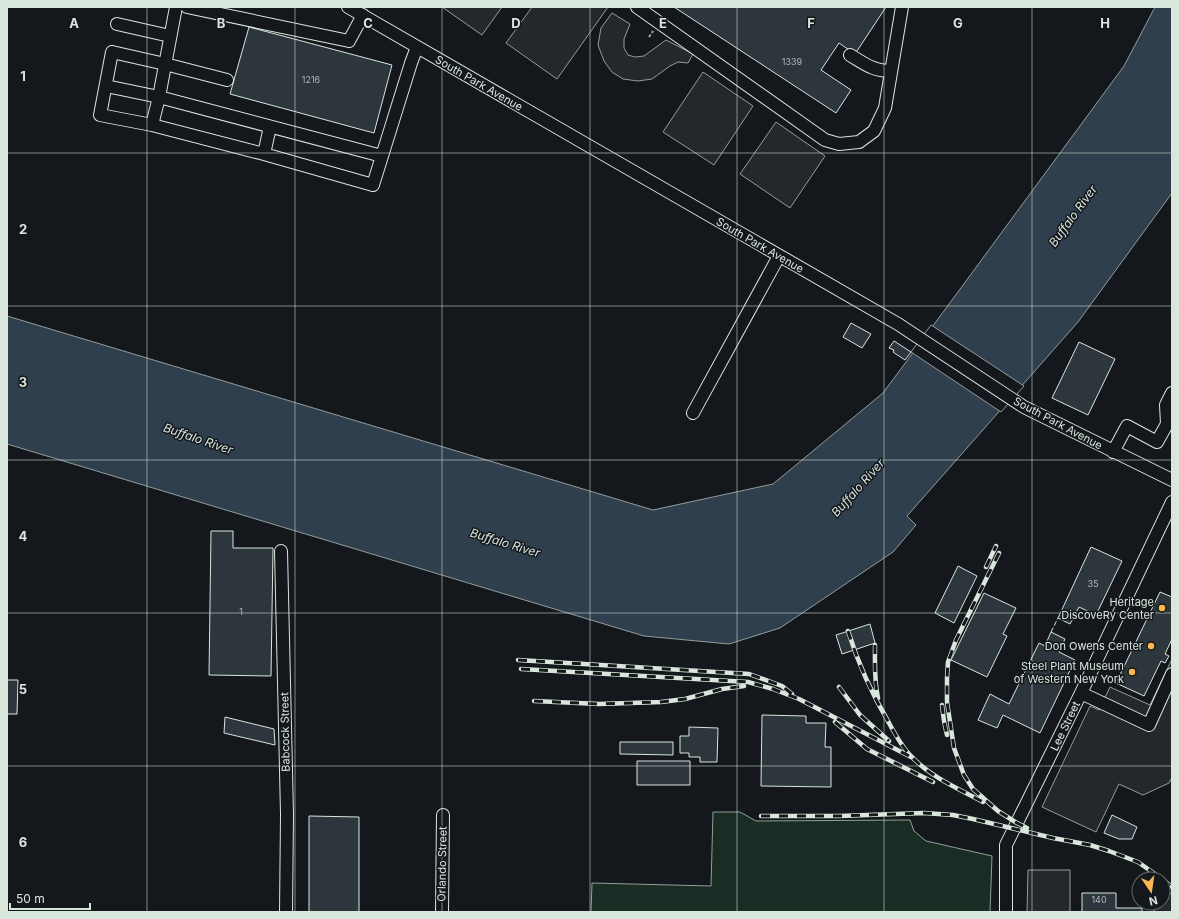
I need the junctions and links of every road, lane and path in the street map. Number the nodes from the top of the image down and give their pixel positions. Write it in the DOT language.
graph roads {
  1 [pos="176,7"];
  2 [pos="187,7"];
  3 [pos="348,7"];
  4 [pos="637,7"];
  5 [pos="902,7"];
  6 [pos="363,15"];
  7 [pos="117,24"];
  8 [pos="170,36"];
  9 [pos="417,47"];
  10 [pos="850,55"];
  11 [pos="165,64"];
  12 [pos="891,71"];
  13 [pos="227,80"];
  14 [pos="106,86"];
  15 [pos="159,97"];
  16 [pos="152,125"];
  17 [pos="270,126"];
  18 [pos="264,154"];
  19 [pos="382,156"];
  20 [pos="779,256"];
  21 [pos="1172,393"];
  22 [pos="693,413"];
  23 [pos="1114,452"];
  24 [pos="1172,480"];
  25 [pos="1172,502"];
  26 [pos="281,551"];
  27 [pos="1172,674"];
  28 [pos="1081,693"];
  29 [pos="443,815"];
  30 [pos="286,912"];
  31 [pos="442,912"];
  32 [pos="1006,912"];
  1 -- 8 [label="street"];
  2 -- 6 [label="street"];
  3 -- 6 [label="street, South Park Avenue"];
  4 -- 12 [label="street"];
  5 -- 12 [label="street"];
  6 -- 9 [label="street, South Park Avenue"];
  7 -- 8 [label="street"];
  8 -- 11 [label="street"];
  9 -- 19 [label="street"];
  9 -- 20 [label="street, South Park Avenue"];
  10 -- 12 [label="street"];
  11 -- 13 [label="street"];
  11 -- 14 [label="street"];
  11 -- 15 [label="street"];
  14 -- 15 [label="street"];
  14 -- 16 [label="street"];
  15 -- 16 [label="street"];
  15 -- 17 [label="street"];
  16 -- 18 [label="street"];
  17 -- 18 [label="street"];
  17 -- 19 [label="street"];
  18 -- 19 [label="street"];
  20 -- 22 [label="street"];
  20 -- 23 [label="street, South Park Avenue"];
  21 -- 23 [label="street"];
  23 -- 24 [label="street, South Park Avenue"];
  25 -- 28 [label="street, Lee Street"];
  26 -- 30 [label="street, Babcock Street"];
  27 -- 28 [label="street"];
  28 -- 32 [label="street, Lee Street"];
  29 -- 31 [label="street, Orlando Street"];
}
